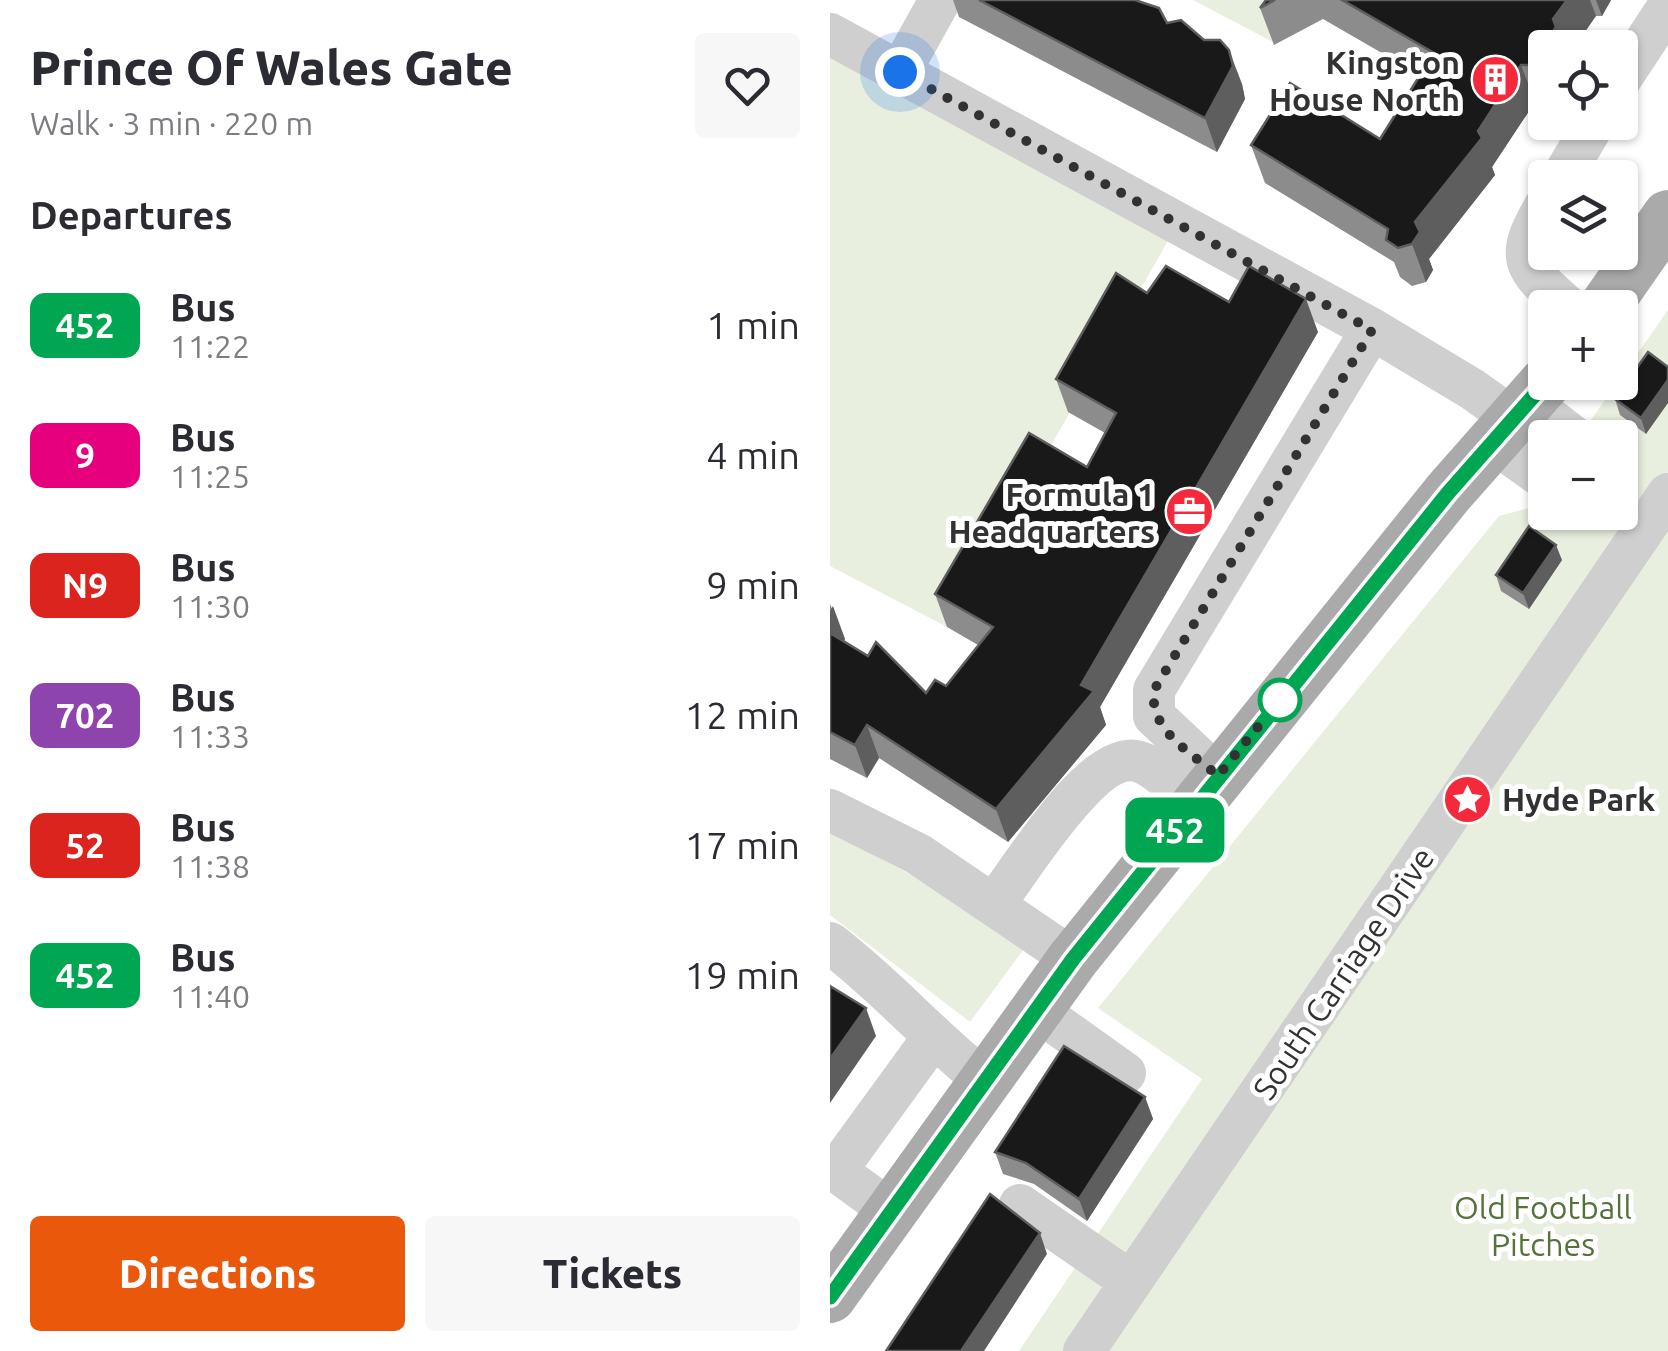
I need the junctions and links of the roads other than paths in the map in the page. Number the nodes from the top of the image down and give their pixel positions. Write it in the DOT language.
graph roads {
  1 [pos="931,3"];
  2 [pos="1668,7"];
  3 [pos="830,34"];
  4 [pos="1638,53"];
  5 [pos="900,72"];
  6 [pos="1668,216"];
  7 [pos="1528,234"];
  8 [pos="1528,267"];
  9 [pos="1530,270"];
  10 [pos="1548,290"];
  11 [pos="1617,290"];
  12 [pos="1372,330"];
  13 [pos="1520,411"];
  14 [pos="1646,507"];
  15 [pos="1207,790"];
  16 [pos="830,810"];
  17 [pos="996,903"];
  18 [pos="830,943"];
  19 [pos="1073,959"];
  20 [pos="1036,1009"];
  21 [pos="932,1039"];
  22 [pos="1124,1072"];
  23 [pos="984,1080"];
  24 [pos="1020,1205"];
  25 [pos="891,1211"];
  26 [pos="1130,1281"];
  27 [pos="830,1297"];
  28 [pos="1084,1351"];
  1 -- 5 [label="street"];
  2 -- 4 [label="street"];
  3 -- 5 [label="street"];
  5 -- 12 [label="street"];
  6 -- 11 [label="main road"];
  7 -- 8 [label="street"];
  9 -- 10 [label="street"];
  12 -- 13 [label="street"];
  12 -- 15 [label="street"];
  13 -- 15 [label="main road"];
  14 -- 26 [label="street, South Carriage Drive"];
  15 -- 17 [label="street"];
  15 -- 19 [label="main road"];
  16 -- 17 [label="street"];
  17 -- 19 [label="street"];
  18 -- 21 [label="street"];
  19 -- 20 [label="main road"];
  20 -- 22 [label="street"];
  20 -- 23 [label="main road"];
  21 -- 23 [label="street"];
  21 -- 25 [label="street"];
  23 -- 25 [label="main road"];
  24 -- 26 [label="street"];
  25 -- 27 [label="main road"];
  26 -- 28 [label="street, South Carriage Drive"];
}
